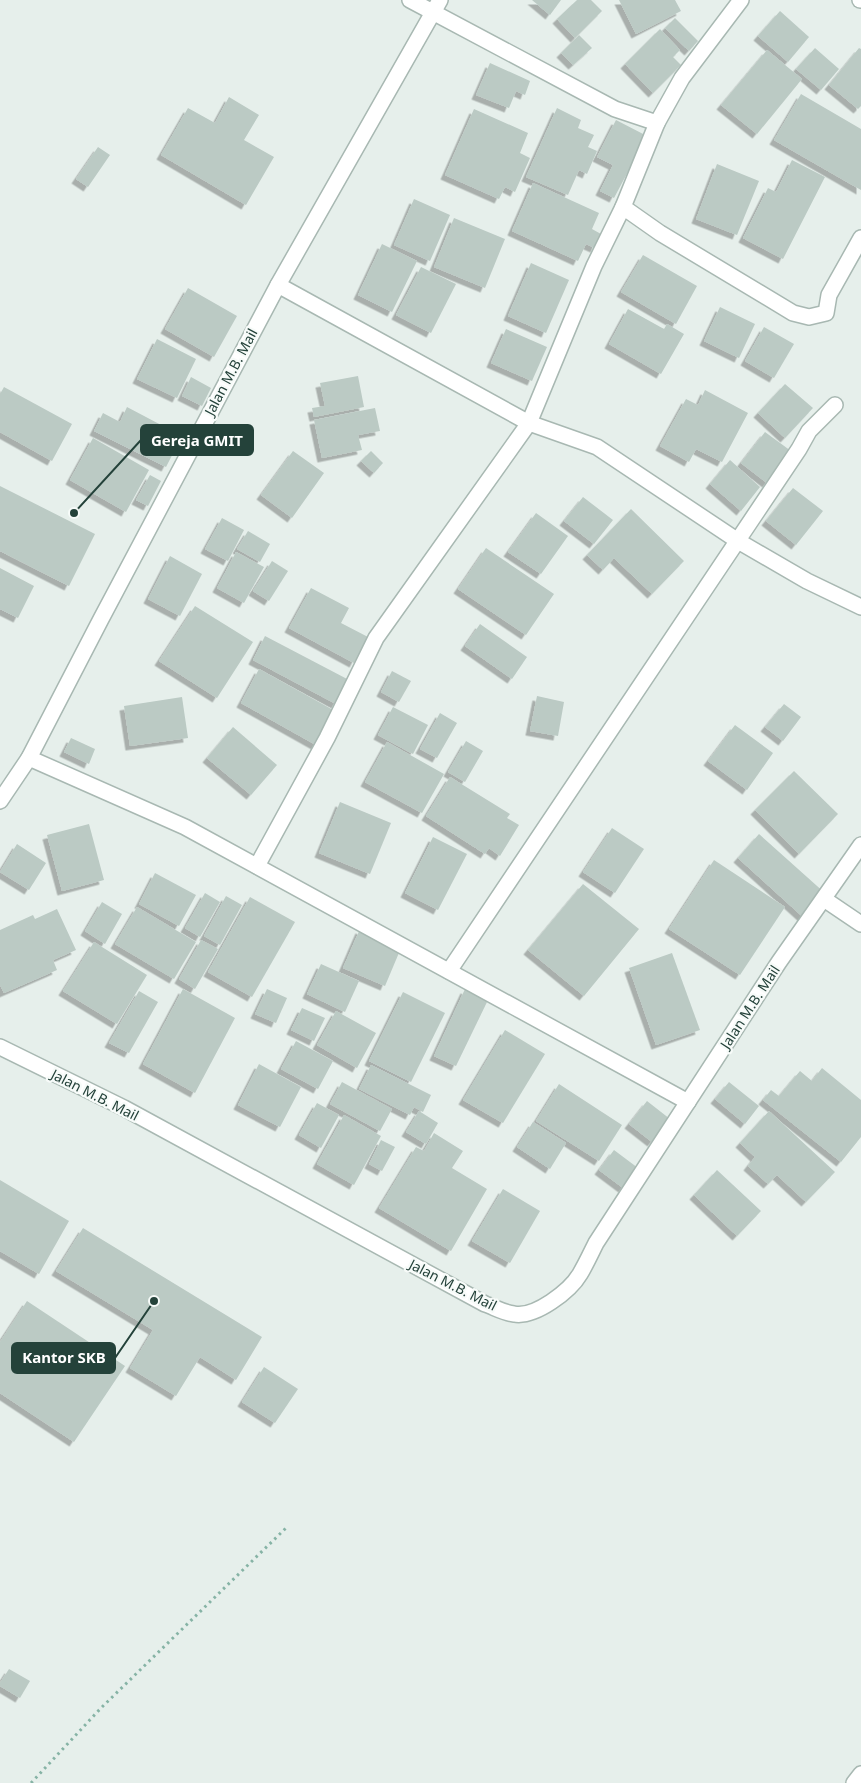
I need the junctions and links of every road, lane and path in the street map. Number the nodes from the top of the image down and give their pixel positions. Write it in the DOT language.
graph roads {
  1 [pos="410,0"];
  2 [pos="741,0"];
  3 [pos="437,7"];
  4 [pos="657,123"];
  5 [pos="623,207"];
  6 [pos="861,238"];
  7 [pos="278,285"];
  8 [pos="835,405"];
  9 [pos="528,423"];
  10 [pos="738,540"];
  11 [pos="861,607"];
  12 [pos="29,758"];
  13 [pos="0,801"];
  14 [pos="861,845"];
  15 [pos="257,866"];
  16 [pos="824,899"];
  17 [pos="861,924"];
  18 [pos="449,971"];
  19 [pos="0,1047"];
  20 [pos="688,1102"];
  21 [pos="286,1528"];
  22 [pos="861,1774"];
  23 [pos="32,1783"];
  24 [pos="854,1783"];
  1 -- 3 [label="street"];
  2 -- 4 [label="street"];
  3 -- 4 [label="street"];
  3 -- 7 [label="street, Jalan M.B. Mail"];
  4 -- 5 [label="street"];
  5 -- 6 [label="street"];
  5 -- 9 [label="street"];
  7 -- 9 [label="street"];
  7 -- 12 [label="street, Jalan M.B. Mail"];
  8 -- 10 [label="street"];
  9 -- 10 [label="street"];
  9 -- 15 [label="street"];
  10 -- 11 [label="street"];
  10 -- 18 [label="street"];
  12 -- 13 [label="street, Jalan M.B. Mail"];
  12 -- 15 [label="street"];
  14 -- 16 [label="street, Jalan M.B. Mail"];
  15 -- 18 [label="street"];
  16 -- 17 [label="street"];
  16 -- 20 [label="street, Jalan M.B. Mail"];
  18 -- 20 [label="street"];
  19 -- 20 [label="street, Jalan M.B. Mail"];
  21 -- 23 [label="path"];
  22 -- 24 [label="street"];
}
